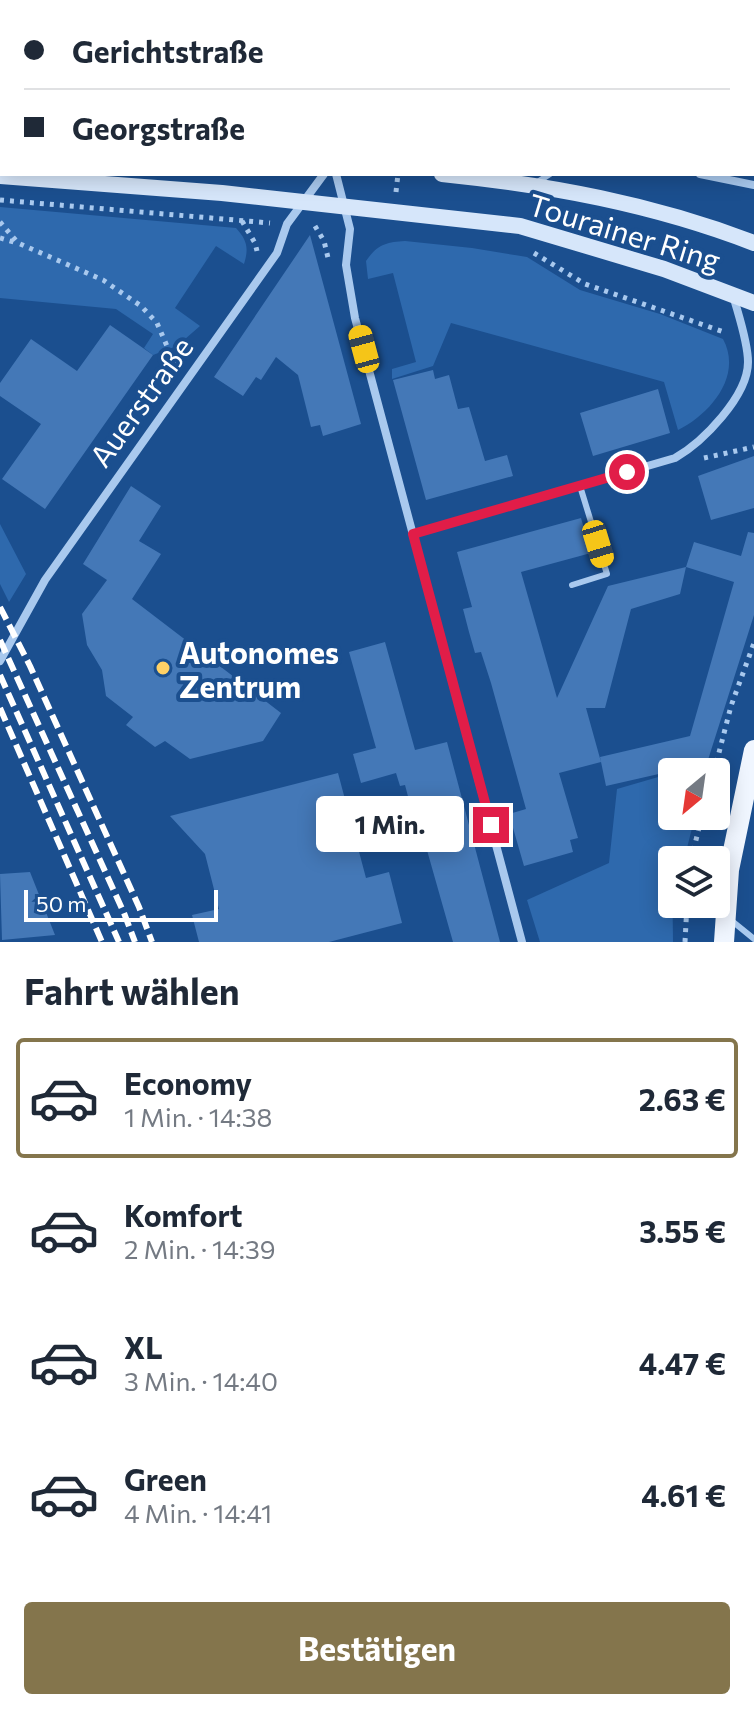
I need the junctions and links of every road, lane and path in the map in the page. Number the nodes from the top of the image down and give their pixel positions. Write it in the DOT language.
graph roads {
  1 [pos="0,176"];
  2 [pos="323,176"];
  3 [pos="337,176"];
  4 [pos="459,176"];
  5 [pos="547,176"];
  6 [pos="710,176"];
  7 [pos="533,185"];
  8 [pos="754,185"];
  9 [pos="244,195"];
  10 [pos="0,200"];
  11 [pos="304,202"];
  12 [pos="346,207"];
  13 [pos="242,221"];
  14 [pos="0,222"];
  15 [pos="287,224"];
  16 [pos="350,229"];
  17 [pos="0,238"];
  18 [pos="18,243"];
  19 [pos="754,243"];
  20 [pos="530,251"];
  21 [pos="256,259"];
  22 [pos="733,294"];
  23 [pos="754,303"];
  24 [pos="743,339"];
  25 [pos="184,382"];
  26 [pos="754,447"];
  27 [pos="675,458"];
  28 [pos="580,486"];
  29 [pos="413,534"];
  30 [pos="572,585"];
  31 [pos="754,643"];
  32 [pos="0,661"];
  33 [pos="754,750"];
  34 [pos="718,758"];
  35 [pos="730,865"];
  36 [pos="686,918"];
  37 [pos="726,918"];
  38 [pos="728,918"];
  39 [pos="754,939"];
  40 [pos="522,942"];
  41 [pos="685,942"];
  42 [pos="724,942"];
  1 -- 9 [label="main road, Tourainer Ring"];
  2 -- 11 [label="street, Auerstraße"];
  3 -- 12 [label="street"];
  4 -- 7 [label="main road, Tourainer Ring"];
  5 -- 7 [label="lane"];
  6 -- 8 [label="street"];
  7 -- 19 [label="main road, Tourainer Ring"];
  9 -- 11 [label="main road, Tourainer Ring"];
  9 -- 13 [label="path"];
  10 -- 13 [label="path"];
  11 -- 12 [label="main road, Tourainer Ring"];
  11 -- 15 [label="street, Auerstraße"];
  12 -- 16 [label="street"];
  12 -- 22 [label="main road, Tourainer Ring"];
  13 -- 15 [label="path"];
  13 -- 21 [label="path"];
  14 -- 18 [label="path"];
  15 -- 16 [label="path"];
  15 -- 25 [label="street, Auerstraße"];
  16 -- 29 [label="street"];
  17 -- 18 [label="path"];
  18 -- 25 [label="path"];
  20 -- 24 [label="path"];
  22 -- 23 [label="main road, Tourainer Ring"];
  22 -- 24 [label="street"];
  24 -- 27 [label="street"];
  25 -- 32 [label="street, Auerstraße"];
  26 -- 27 [label="path"];
  27 -- 28 [label="street"];
  28 -- 29 [label="street"];
  28 -- 30 [label="lane"];
  29 -- 40 [label="street"];
  31 -- 34 [label="path"];
  33 -- 35 [label="main road"];
  36 -- 41 [label="path"];
  37 -- 42 [label="main road"];
  38 -- 39 [label="lane"];
}
